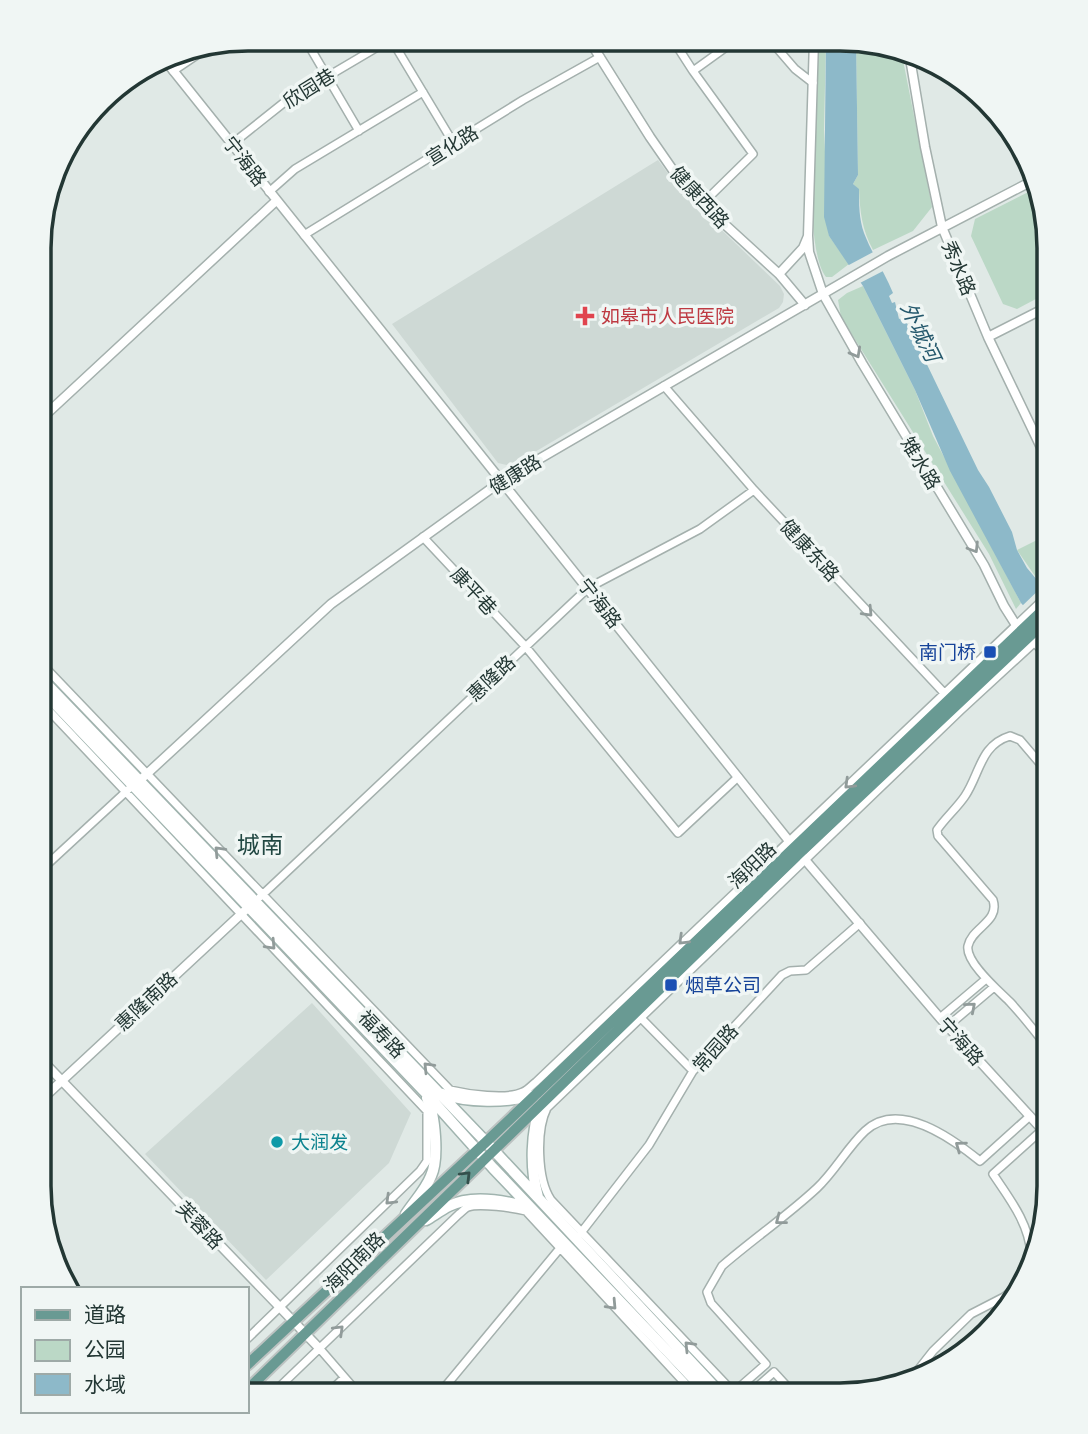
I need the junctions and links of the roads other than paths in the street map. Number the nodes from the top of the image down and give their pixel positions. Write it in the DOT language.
graph roads {
  1 [pos="312,51"];
  2 [pos="370,51"];
  3 [pos="398,51"];
  4 [pos="596,51"];
  5 [pos="680,51"];
  6 [pos="721,51"];
  7 [pos="779,51"];
  8 [pos="814,51"];
  9 [pos="600,57"];
  10 [pos="191,59"];
  11 [pos="912,65"];
  12 [pos="170,67"];
  13 [pos="173,71"];
  14 [pos="693,71"];
  15 [pos="327,76"];
  16 [pos="813,83"];
  17 [pos="423,92"];
  18 [pos="359,131"];
  19 [pos="232,144"];
  20 [pos="454,144"];
  21 [pos="1026,184"];
  22 [pos="269,192"];
  23 [pos="276,201"];
  24 [pos="702,204"];
  25 [pos="942,227"];
  26 [pos="304,234"];
  27 [pos="808,236"];
  28 [pos="779,274"];
  29 [pos="823,294"];
  30 [pos="805,305"];
  31 [pos="1037,312"];
  32 [pos="988,337"];
  33 [pos="664,386"];
  34 [pos="51,410"];
  35 [pos="1037,439"];
  36 [pos="503,480"];
  37 [pos="754,490"];
  38 [pos="423,537"];
  39 [pos="588,589"];
  40 [pos="1037,615"];
  41 [pos="1037,619"];
  42 [pos="1037,625"];
  43 [pos="1037,630"];
  44 [pos="1028,631"];
  45 [pos="1037,642"];
  46 [pos="525,646"];
  47 [pos="51,676"];
  48 [pos="51,688"];
  49 [pos="51,699"];
  50 [pos="953,702"];
  51 [pos="51,710"];
  52 [pos="1037,760"];
  53 [pos="738,777"];
  54 [pos="136,783"];
  55 [pos="798,850"];
  56 [pos="51,861"];
  57 [pos="252,904"];
  58 [pos="860,923"];
  59 [pos="986,979"];
  60 [pos="994,987"];
  61 [pos="640,1017"];
  62 [pos="940,1018"];
  63 [pos="948,1026"];
  64 [pos="1037,1035"];
  65 [pos="51,1070"];
  66 [pos="693,1071"];
  67 [pos="61,1081"];
  68 [pos="51,1091"];
  69 [pos="424,1091"];
  70 [pos="437,1092"];
  71 [pos="539,1098"];
  72 [pos="1030,1116"];
  73 [pos="1037,1124"];
  74 [pos="1037,1134"];
  75 [pos="485,1150"];
  76 [pos="980,1161"];
  77 [pos="993,1174"];
  78 [pos="535,1204"];
  79 [pos="401,1222"];
  80 [pos="412,1229"];
  81 [pos="570,1241"];
  82 [pos="1029,1243"];
  83 [pos="1003,1298"];
  84 [pos="280,1308"];
  85 [pos="293,1322"];
  86 [pos="305,1335"];
  87 [pos="248,1338"];
  88 [pos="320,1349"];
  89 [pos="248,1364"];
  90 [pos="766,1364"];
  91 [pos="922,1365"];
  92 [pos="774,1373"];
  93 [pos="344,1378"];
  94 [pos="254,1383"];
  95 [pos="284,1383"];
  96 [pos="339,1383"];
  97 [pos="349,1383"];
  98 [pos="448,1383"];
  99 [pos="686,1383"];
  100 [pos="698,1383"];
  101 [pos="710,1383"];
  102 [pos="723,1383"];
  103 [pos="746,1383"];
  104 [pos="762,1383"];
  105 [pos="784,1383"];
  1 -- 15 [label="street"];
  2 -- 15 [label="street, 欣园巷"];
  3 -- 17 [label="street"];
  4 -- 9 [label="street, 健康西路"];
  5 -- 14 [label="street"];
  6 -- 14 [label="street"];
  7 -- 16 [label="street"];
  8 -- 16 [label="street"];
  9 -- 20 [label="street, 宣化路"];
  9 -- 24 [label="street, 健康西路"];
  10 -- 13 [label="street"];
  11 -- 25 [label="street, 秀水路"];
  12 -- 13 [label="street, 宁海路"];
  13 -- 19 [label="street, 宁海路"];
  14 -- 24 [label="street"];
  15 -- 18 [label="street"];
  15 -- 19 [label="street, 欣园巷"];
  16 -- 27 [label="street"];
  17 -- 18 [label="street"];
  17 -- 20 [label="street"];
  18 -- 22 [label="street"];
  19 -- 22 [label="street, 宁海路"];
  20 -- 26 [label="street, 宣化路"];
  21 -- 25 [label="street, 健康路"];
  22 -- 23 [label="street, 宁海路"];
  23 -- 26 [label="street, 宁海路"];
  23 -- 34 [label="street"];
  24 -- 28 [label="street, 健康西路"];
  25 -- 29 [label="street, 健康路"];
  25 -- 32 [label="street, 秀水路"];
  26 -- 36 [label="street, 宁海路"];
  27 -- 28 [label="street"];
  27 -- 29 [label="street, 雉水路"];
  28 -- 30 [label="street, 健康西路"];
  29 -- 30 [label="street, 健康路"];
  29 -- 44 [label="street, 雉水路, one-way"];
  30 -- 33 [label="street, 健康路"];
  31 -- 32 [label="street"];
  32 -- 35 [label="street, 秀水路"];
  33 -- 36 [label="street, 健康路"];
  33 -- 37 [label="street, 健康东路"];
  36 -- 38 [label="street, 健康路"];
  36 -- 39 [label="street, 宁海路"];
  37 -- 39 [label="street, 惠隆路"];
  37 -- 50 [label="street, 健康东路, one-way"];
  38 -- 46 [label="street, 康平巷"];
  38 -- 54 [label="street, 健康路"];
  39 -- 46 [label="street, 惠隆路"];
  39 -- 53 [label="street, 宁海路"];
  40 -- 44 [label="street"];
  41 -- 44 [label="main road, 海阳路"];
  42 -- 44 [label="main road, 海阳路"];
  43 -- 44 [label="street"];
  44 -- 45 [label="street, 雉水路"];
  44 -- 50 [label="main road, 海阳路"];
  44 -- 50 [label="street"];
  46 -- 53 [label="street, 康平巷"];
  46 -- 57 [label="street, 惠隆路"];
  47 -- 54 [label="street"];
  48 -- 54 [label="main road, 福寿路"];
  49 -- 54 [label="main road, 福寿路"];
  50 -- 55 [label="main road, 海阳路"];
  50 -- 55 [label="street, one-way"];
  51 -- 54 [label="street"];
  52 -- 59 [label="street"];
  53 -- 55 [label="street, 宁海路"];
  54 -- 56 [label="street"];
  54 -- 57 [label="main road, 福寿路"];
  57 -- 54 [label="street, one-way"];
  55 -- 57 [label="street, one-way"];
  55 -- 58 [label="street, 宁海路"];
  55 -- 61 [label="street"];
  55 -- 71 [label="main road, 海阳路"];
  57 -- 67 [label="street, 惠隆南路"];
  57 -- 69 [label="main road, 福寿路"];
  57 -- 70 [label="main road, 福寿路"];
  57 -- 84 [label="street, one-way"];
  58 -- 62 [label="street, 宁海路"];
  58 -- 66 [label="street, 常园路"];
  59 -- 60 [label="street"];
  59 -- 62 [label="street"];
  63 -- 60 [label="street, one-way"];
  60 -- 64 [label="street"];
  61 -- 66 [label="street"];
  61 -- 81 [label="street"];
  62 -- 63 [label="street, 宁海路"];
  63 -- 72 [label="street, 宁海路"];
  65 -- 67 [label="street, 芙蓉路"];
  66 -- 81 [label="street, 常园路"];
  67 -- 68 [label="street, 惠隆南路"];
  67 -- 84 [label="street, 芙蓉路"];
  69 -- 75 [label="main road, 福寿路"];
  69 -- 79 [label="main road"];
  70 -- 71 [label="main road"];
  70 -- 75 [label="main road, 福寿路"];
  71 -- 75 [label="main road, 海阳路"];
  71 -- 78 [label="main road"];
  72 -- 73 [label="street, 宁海路"];
  72 -- 76 [label="street"];
  74 -- 77 [label="street"];
  75 -- 78 [label="main road, 福寿路"];
  75 -- 79 [label="main road, 海阳南路"];
  80 -- 75 [label="main road, 海阳南路, one-way"];
  76 -- 77 [label="street"];
  76 -- 90 [label="street, one-way"];
  77 -- 82 [label="street"];
  78 -- 80 [label="main road"];
  78 -- 81 [label="main road, 福寿路"];
  79 -- 85 [label="main road, 海阳南路"];
  80 -- 86 [label="main road, 海阳南路"];
  88 -- 81 [label="street, one-way"];
  81 -- 98 [label="street, 常园路"];
  81 -- 99 [label="street, one-way"];
  81 -- 100 [label="main road, 福寿路"];
  81 -- 101 [label="main road, 福寿路"];
  102 -- 81 [label="street, one-way"];
  83 -- 91 [label="street"];
  84 -- 85 [label="street, 芙蓉路"];
  84 -- 87 [label="street"];
  85 -- 86 [label="street, 芙蓉路"];
  85 -- 89 [label="main road, 海阳南路"];
  86 -- 88 [label="street, 芙蓉路"];
  86 -- 94 [label="main road, 海阳南路"];
  88 -- 93 [label="street, 芙蓉路"];
  88 -- 95 [label="street"];
  90 -- 92 [label="street"];
  90 -- 103 [label="street"];
  92 -- 104 [label="street"];
  92 -- 105 [label="street"];
  93 -- 96 [label="street"];
  93 -- 97 [label="street, 芙蓉路"];
}
